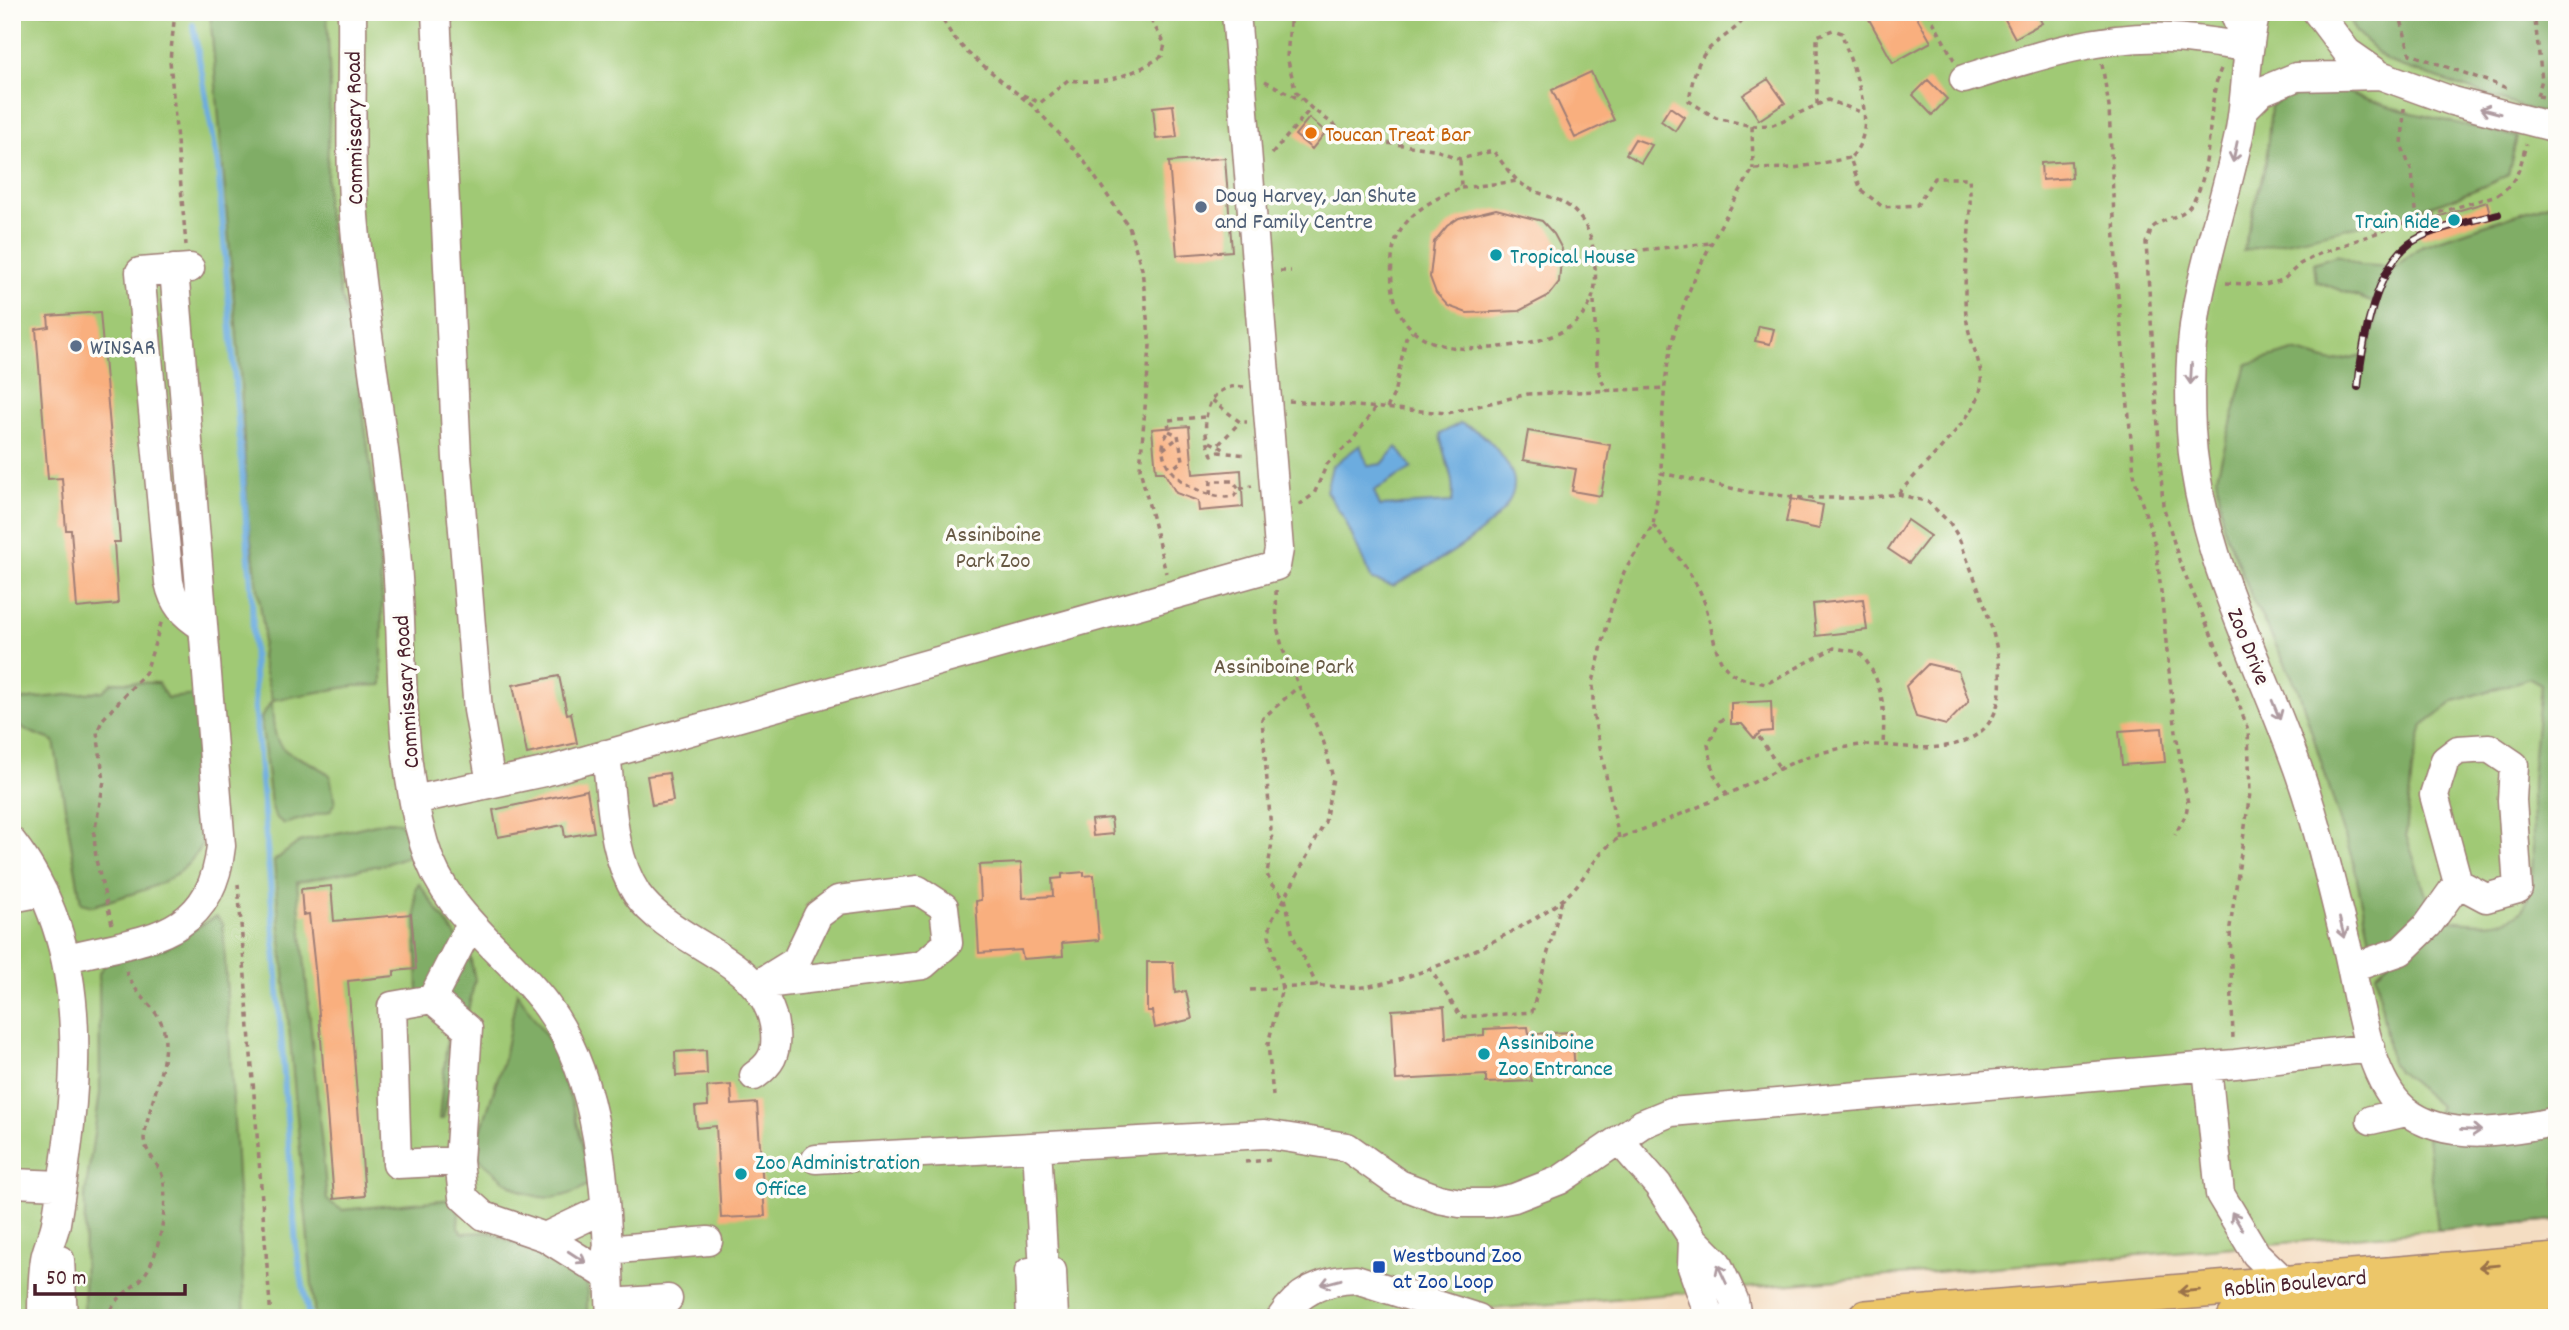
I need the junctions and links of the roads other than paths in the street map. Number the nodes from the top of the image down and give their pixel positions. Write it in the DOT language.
graph roads {
  1 [pos="352,12"];
  2 [pos="436,12"];
  3 [pos="1236,12"];
  4 [pos="2234,12"];
  5 [pos="2256,12"];
  6 [pos="2318,12"];
  7 [pos="2247,47"];
  8 [pos="2380,75"];
  9 [pos="1964,79"];
  10 [pos="2244,109"];
  11 [pos="2542,115"];
  12 [pos="186,413"];
  13 [pos="153,418"];
  14 [pos="203,627"];
  15 [pos="606,754"];
  16 [pos="491,783"];
  17 [pos="415,800"];
  18 [pos="12,842"];
  19 [pos="2458,883"];
  20 [pos="43,892"];
  21 [pos="12,898"];
  22 [pos="470,925"];
  23 [pos="67,958"];
  24 [pos="2352,968"];
  25 [pos="757,985"];
  26 [pos="432,999"];
  27 [pos="2371,1048"];
  28 [pos="2207,1067"];
  29 [pos="754,1076"];
  30 [pos="2406,1112"];
  31 [pos="2371,1119"];
  32 [pos="2557,1121"];
  33 [pos="1619,1140"];
  34 [pos="1037,1147"];
  35 [pos="816,1159"];
  36 [pos="458,1161"];
  37 [pos="12,1183"];
  38 [pos="61,1185"];
  39 [pos="604,1209"];
  40 [pos="55,1226"];
  41 [pos="545,1237"];
  42 [pos="1693,1239"];
  43 [pos="708,1241"];
  44 [pos="2557,1261"];
  45 [pos="1042,1271"];
  46 [pos="2286,1283"];
  47 [pos="610,1287"];
  48 [pos="2557,1292"];
  49 [pos="668,1299"];
  50 [pos="43,1318"];
  51 [pos="63,1318"];
  52 [pos="1031,1318"];
  53 [pos="1054,1318"];
  54 [pos="1281,1318"];
  55 [pos="1478,1318"];
  56 [pos="1710,1318"];
  57 [pos="1737,1318"];
  58 [pos="1866,1318"];
  59 [pos="2235,1318"];
  1 -- 17 [label="street, Commissary Road"];
  2 -- 16 [label="street"];
  3 -- 15 [label="street"];
  4 -- 7 [label="street"];
  5 -- 7 [label="street, Zoo Drive"];
  6 -- 8 [label="street"];
  7 -- 9 [label="street"];
  7 -- 10 [label="street, Zoo Drive"];
  8 -- 10 [label="street"];
  11 -- 8 [label="street, one-way"];
  10 -- 24 [label="street, Zoo Drive, one-way"];
  12 -- 13 [label="street"];
  12 -- 13 [label="street"];
  12 -- 14 [label="street"];
  13 -- 14 [label="street"];
  14 -- 23 [label="street"];
  15 -- 16 [label="street"];
  15 -- 25 [label="street"];
  16 -- 17 [label="street"];
  17 -- 22 [label="street, Commissary Road"];
  18 -- 20 [label="street"];
  19 -- 19 [label="street"];
  19 -- 24 [label="street"];
  20 -- 21 [label="street"];
  20 -- 23 [label="street"];
  22 -- 26 [label="street"];
  22 -- 39 [label="street, Commissary Road"];
  23 -- 38 [label="street"];
  24 -- 27 [label="street, Zoo Drive"];
  25 -- 25 [label="street"];
  25 -- 29 [label="street"];
  26 -- 36 [label="street"];
  26 -- 36 [label="street"];
  27 -- 28 [label="street"];
  27 -- 30 [label="street, Zoo Drive"];
  28 -- 33 [label="street"];
  46 -- 28 [label="street, one-way"];
  30 -- 31 [label="street"];
  30 -- 32 [label="street, one-way"];
  33 -- 34 [label="street"];
  33 -- 42 [label="street"];
  34 -- 35 [label="street"];
  34 -- 45 [label="street"];
  36 -- 41 [label="street"];
  37 -- 38 [label="street"];
  38 -- 40 [label="street"];
  39 -- 41 [label="street"];
  39 -- 47 [label="street, Commissary Road"];
  40 -- 50 [label="street"];
  40 -- 51 [label="street"];
  41 -- 47 [label="street, one-way"];
  42 -- 56 [label="street"];
  57 -- 42 [label="street, one-way"];
  43 -- 47 [label="street"];
  44 -- 46 [label="main road, Roblin Boulevard, one-way"];
  45 -- 52 [label="street"];
  45 -- 53 [label="street"];
  46 -- 58 [label="main road, Roblin Boulevard, one-way"];
  47 -- 49 [label="street"];
  48 -- 59 [label="main road, Roblin Boulevard"];
  55 -- 54 [label="street, one-way"];
}
